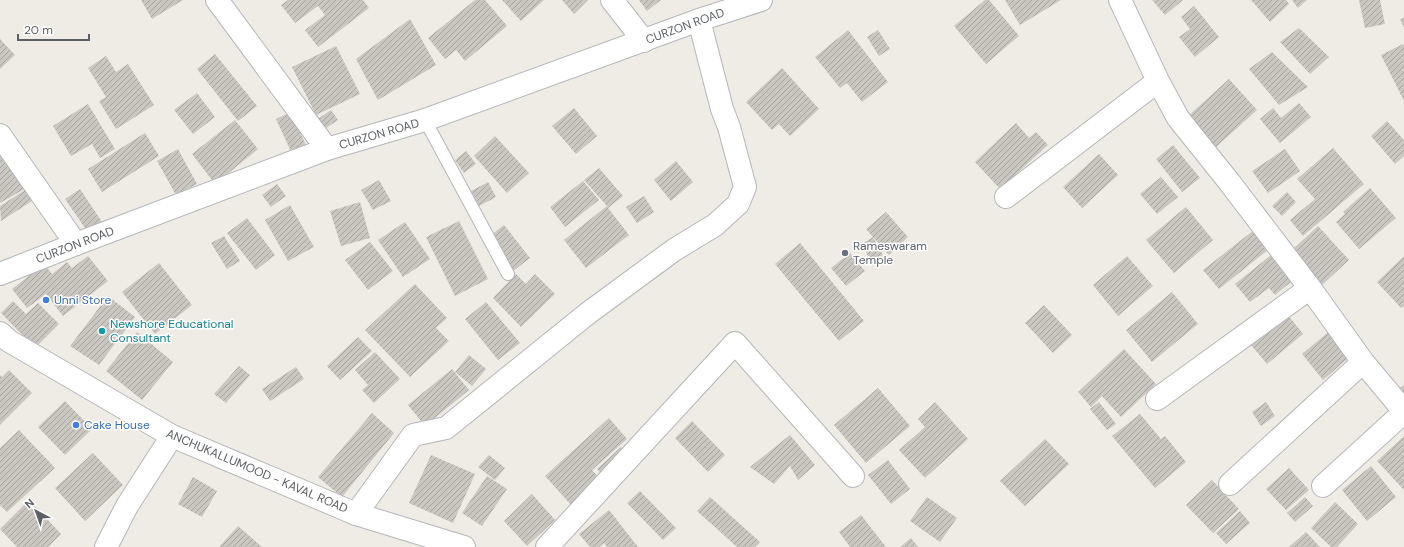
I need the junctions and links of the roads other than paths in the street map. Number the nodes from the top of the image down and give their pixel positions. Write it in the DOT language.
graph roads {
  1 [pos="217,0"];
  2 [pos="612,0"];
  3 [pos="761,0"];
  4 [pos="1120,0"];
  5 [pos="699,20"];
  6 [pos="644,41"];
  7 [pos="1158,81"];
  8 [pos="425,120"];
  9 [pos="0,135"];
  10 [pos="327,149"];
  11 [pos="1006,197"];
  12 [pos="76,244"];
  13 [pos="0,274"];
  14 [pos="508,274"];
  15 [pos="1310,288"];
  16 [pos="0,333"];
  17 [pos="1363,362"];
  18 [pos="1157,398"];
  19 [pos="1404,412"];
  20 [pos="172,436"];
  21 [pos="853,476"];
  22 [pos="1230,484"];
  23 [pos="1323,486"];
  24 [pos="356,514"];
  25 [pos="106,547"];
  26 [pos="464,547"];
  27 [pos="547,547"];
  1 -- 10 [label="street"];
  2 -- 6 [label="street"];
  3 -- 5 [label="street, CURZON ROAD"];
  4 -- 7 [label="street"];
  5 -- 6 [label="street, CURZON ROAD"];
  5 -- 24 [label="street"];
  6 -- 8 [label="street, CURZON ROAD"];
  7 -- 11 [label="street"];
  7 -- 15 [label="street"];
  8 -- 10 [label="street, CURZON ROAD"];
  8 -- 14 [label="lane"];
  9 -- 12 [label="street"];
  10 -- 12 [label="street, CURZON ROAD"];
  12 -- 13 [label="street, CURZON ROAD"];
  15 -- 17 [label="street"];
  15 -- 18 [label="street"];
  16 -- 20 [label="street, ANCHUKALLUMOOD - KAVAL ROAD"];
  17 -- 19 [label="street"];
  17 -- 22 [label="street"];
  19 -- 23 [label="street"];
  20 -- 24 [label="street, ANCHUKALLUMOOD - KAVAL ROAD"];
  20 -- 25 [label="street"];
  21 -- 27 [label="street"];
  24 -- 26 [label="street, ANCHUKALLUMOOD - KAVAL ROAD"];
}
